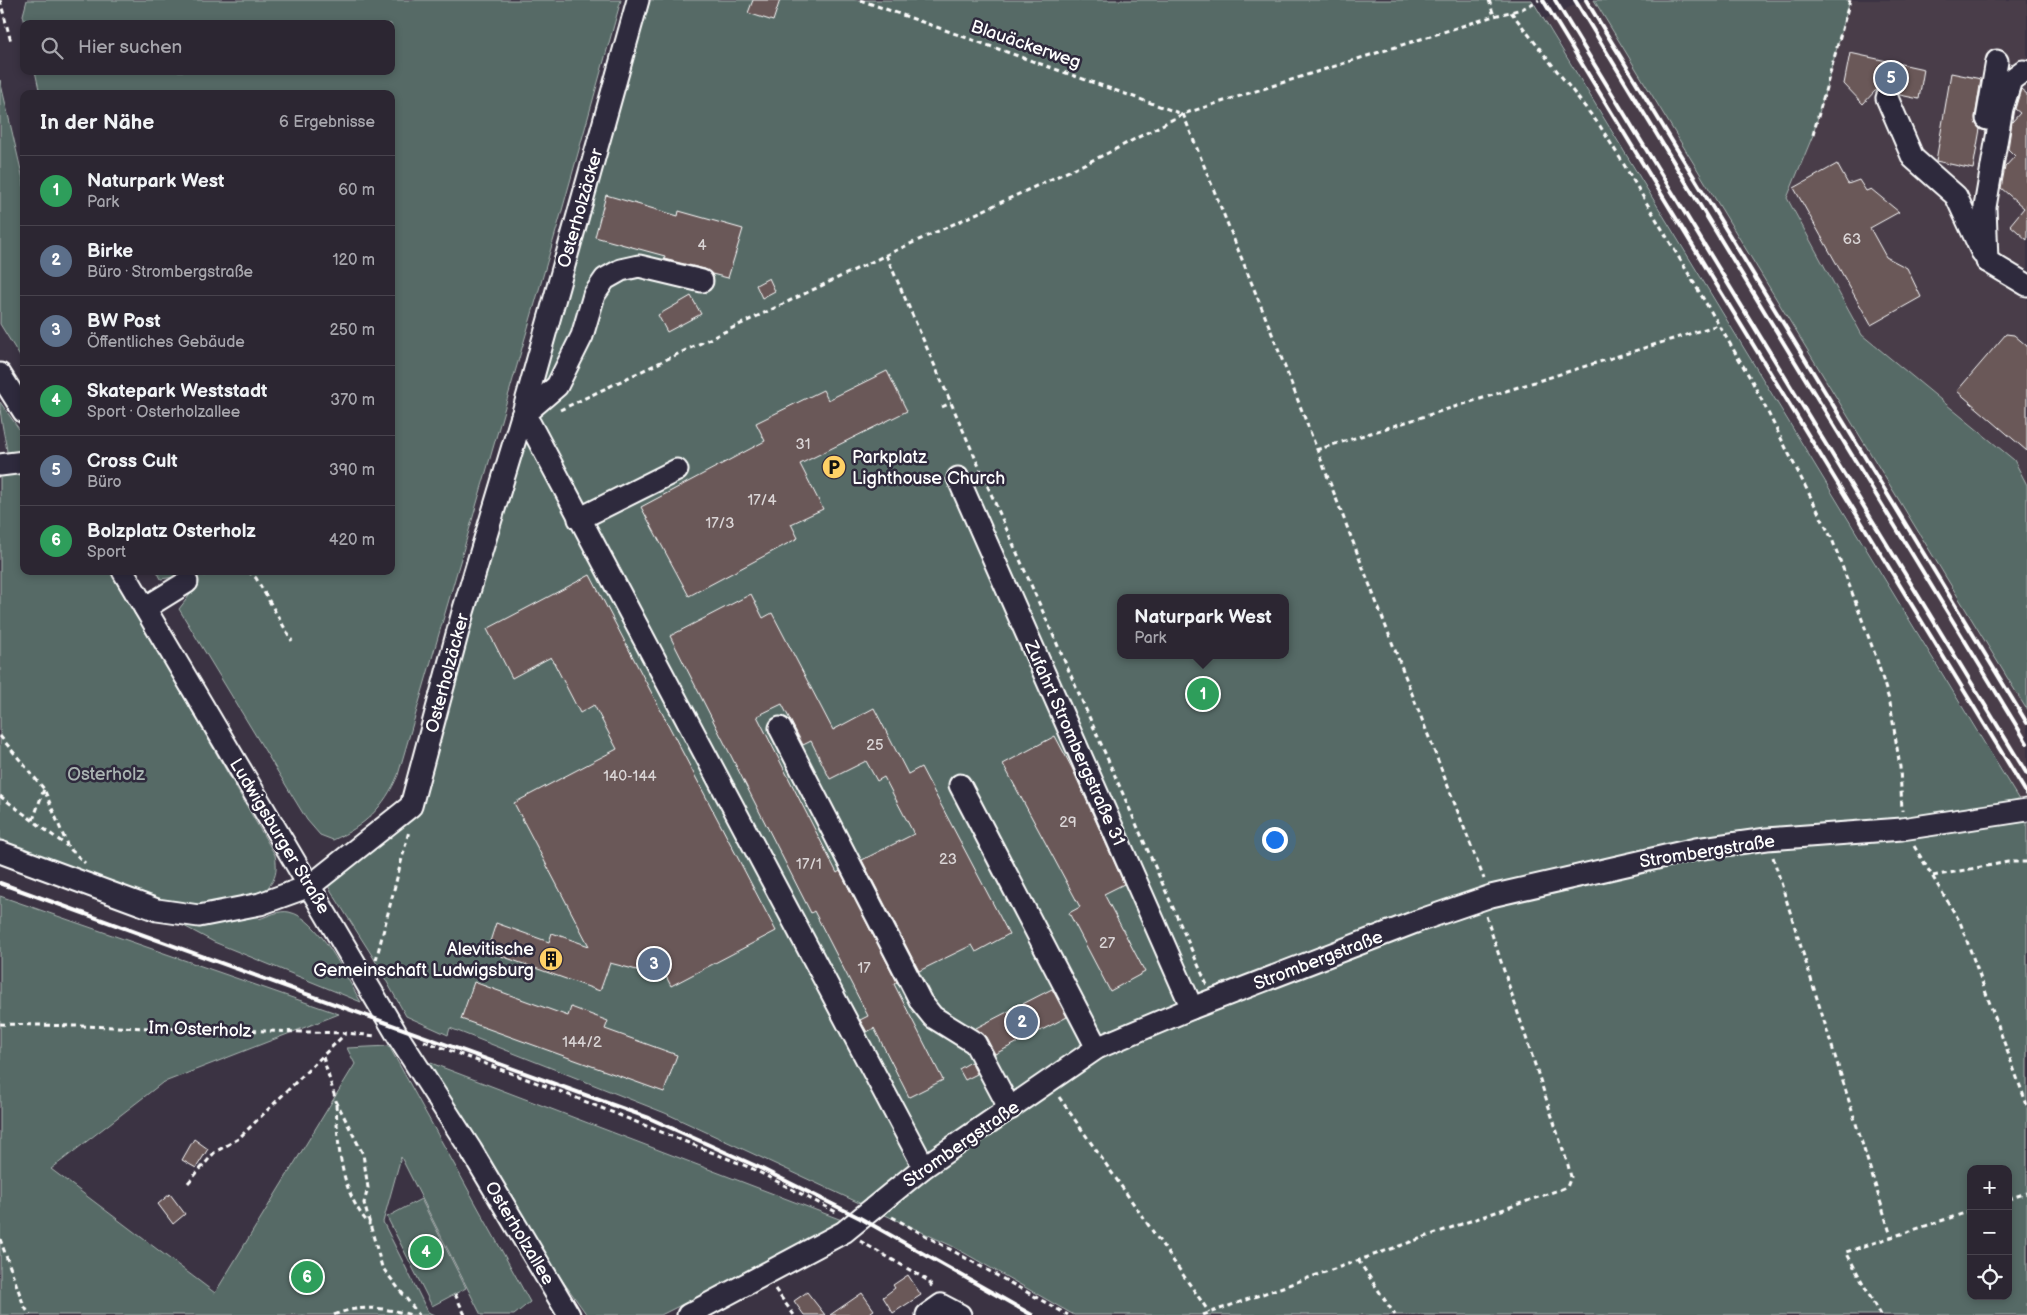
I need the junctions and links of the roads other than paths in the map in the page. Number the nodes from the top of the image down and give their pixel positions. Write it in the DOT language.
graph roads {
  1 [pos="638,0"];
  2 [pos="1997,61"];
  3 [pos="2027,72"];
  4 [pos="1887,98"];
  5 [pos="1966,214"];
  6 [pos="1987,261"];
  7 [pos="702,281"];
  8 [pos="2027,285"];
  9 [pos="0,374"];
  10 [pos="20,406"];
  11 [pos="522,416"];
  12 [pos="20,462"];
  13 [pos="0,465"];
  14 [pos="676,470"];
  15 [pos="958,478"];
  16 [pos="579,519"];
  17 [pos="125,575"];
  18 [pos="187,582"];
  19 [pos="145,608"];
  20 [pos="780,728"];
  21 [pos="960,785"];
  22 [pos="2027,810"];
  23 [pos="0,852"];
  24 [pos="310,886"];
  25 [pos="1192,1008"];
  26 [pos="1097,1048"];
  27 [pos="1010,1109"];
  28 [pos="471,1150"];
  29 [pos="924,1167"];
  30 [pos="569,1315"];
  31 [pos="688,1315"];
  1 -- 11 [label="street, Osterholzäcker"];
  2 -- 5 [label="street"];
  3 -- 6 [label="street"];
  4 -- 5 [label="street"];
  5 -- 6 [label="street"];
  6 -- 8 [label="street"];
  7 -- 11 [label="street"];
  9 -- 10 [label="street"];
  11 -- 16 [label="street"];
  11 -- 24 [label="street, Osterholzäcker"];
  12 -- 13 [label="street"];
  14 -- 16 [label="street"];
  15 -- 25 [label="street, Zufahrt Strombergstraße 31"];
  16 -- 29 [label="street"];
  17 -- 19 [label="street, Ludwigsburger Straße"];
  18 -- 19 [label="street"];
  19 -- 24 [label="street, Ludwigsburger Straße"];
  20 -- 27 [label="street"];
  21 -- 26 [label="street"];
  22 -- 25 [label="street, Strombergstraße"];
  23 -- 24 [label="street"];
  24 -- 28 [label="street, Ludwigsburger Straße"];
  25 -- 26 [label="street, Strombergstraße"];
  26 -- 27 [label="street, Strombergstraße"];
  27 -- 29 [label="street, Strombergstraße"];
  28 -- 30 [label="street, Osterholzallee"];
  29 -- 31 [label="street, Strombergstraße"];
}
